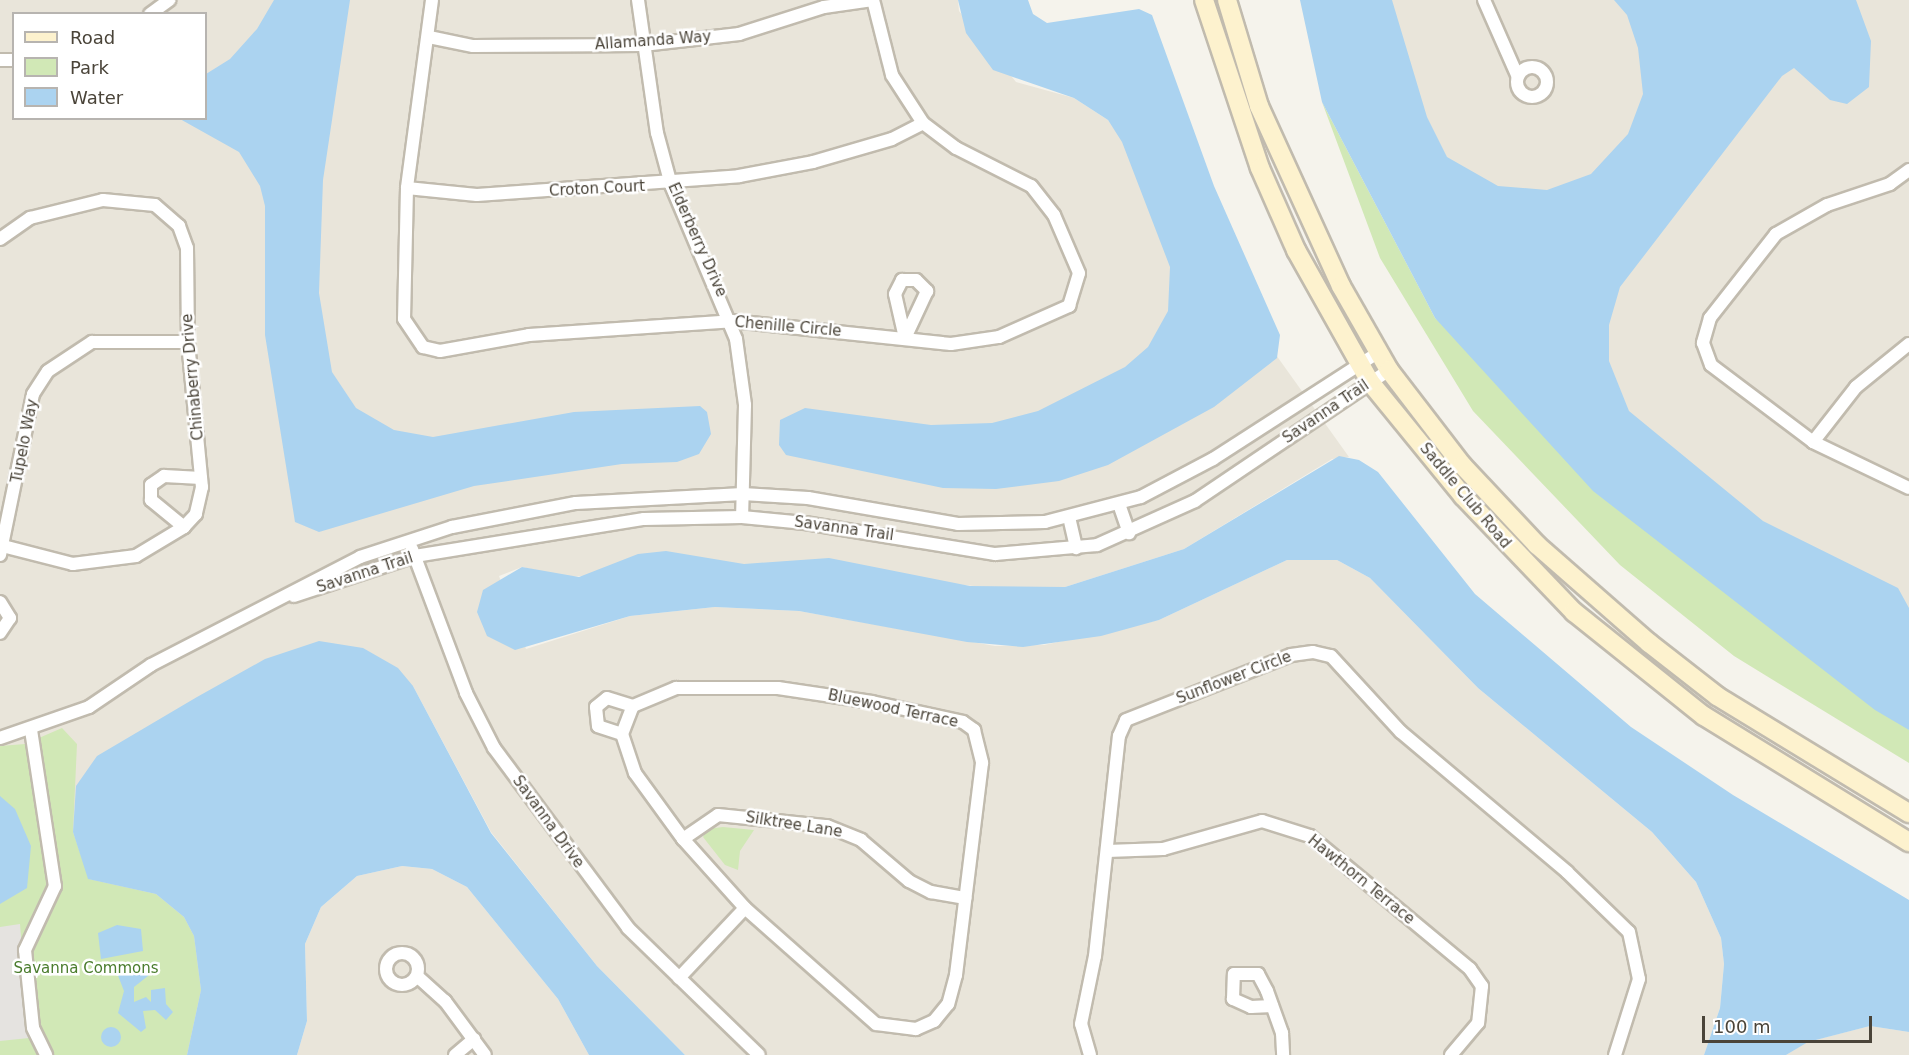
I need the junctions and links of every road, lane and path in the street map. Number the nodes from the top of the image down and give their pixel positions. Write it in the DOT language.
graph roads {
  1 [pos="169,0"];
  2 [pos="432,0"];
  3 [pos="638,0"];
  4 [pos="873,0"];
  5 [pos="1204,0"];
  6 [pos="1227,0"];
  7 [pos="1484,0"];
  8 [pos="153,12"];
  9 [pos="429,37"];
  10 [pos="643,45"];
  11 [pos="1518,77"];
  12 [pos="923,123"];
  13 [pos="1909,170"];
  14 [pos="671,185"];
  15 [pos="407,188"];
  16 [pos="0,239"];
  17 [pos="732,321"];
  18 [pos="188,342"];
  19 [pos="1909,344"];
  20 [pos="1379,352"];
  21 [pos="1360,364"];
  22 [pos="1389,370"];
  23 [pos="1370,382"];
  24 [pos="1813,442"];
  25 [pos="201,478"];
  26 [pos="1909,488"];
  27 [pos="743,494"];
  28 [pos="1119,504"];
  29 [pos="742,517"];
  30 [pos="1069,517"];
  31 [pos="184,527"];
  32 [pos="1129,533"];
  33 [pos="408,541"];
  34 [pos="1076,548"];
  35 [pos="1,550"];
  36 [pos="415,556"];
  37 [pos="0,602"];
  38 [pos="259,607"];
  39 [pos="0,633"];
  40 [pos="633,706"];
  41 [pos="31,730"];
  42 [pos="622,734"];
  43 [pos="0,738"];
  44 [pos="1909,813"];
  45 [pos="683,839"];
  46 [pos="1909,842"];
  47 [pos="1107,851"];
  48 [pos="966,898"];
  49 [pos="745,908"];
  50 [pos="417,976"];
  51 [pos="679,978"];
  52 [pos="1272,1006"];
  53 [pos="474,1039"];
  54 [pos="46,1055"];
  55 [pos="455,1055"];
  56 [pos="485,1055"];
  57 [pos="759,1055"];
  58 [pos="1090,1055"];
  59 [pos="1283,1055"];
  60 [pos="1451,1055"];
  61 [pos="1615,1055"];
  1 -- 8 [label="street"];
  2 -- 9 [label="street, Chenille Circle"];
  3 -- 10 [label="street, Elderberry Drive"];
  4 -- 10 [label="street, Allamanda Way"];
  4 -- 12 [label="street, Chenille Circle"];
  5 -- 21 [label="street, Saddle Club Road"];
  6 -- 20 [label="street, Saddle Club Road"];
  7 -- 11 [label="street"];
  9 -- 10 [label="street, Allamanda Way"];
  9 -- 15 [label="street, Chenille Circle"];
  10 -- 14 [label="street, Elderberry Drive"];
  12 -- 14 [label="street, Croton Court"];
  12 -- 17 [label="street, Chenille Circle"];
  13 -- 24 [label="street"];
  14 -- 15 [label="street, Croton Court"];
  14 -- 17 [label="street, Elderberry Drive"];
  15 -- 17 [label="street, Chenille Circle"];
  16 -- 18 [label="street, Chinaberry Drive"];
  17 -- 27 [label="street, Elderberry Drive"];
  18 -- 25 [label="street, Chinaberry Drive"];
  18 -- 35 [label="street, Tupelo Way"];
  19 -- 24 [label="street"];
  20 -- 21 [label="street, Savanna Trail"];
  20 -- 22 [label="street, Saddle Club Road"];
  21 -- 23 [label="street, Saddle Club Road"];
  21 -- 28 [label="street, Savanna Trail"];
  22 -- 23 [label="street, Savanna Trail"];
  22 -- 44 [label="street, Saddle Club Road"];
  23 -- 32 [label="street, Savanna Trail"];
  23 -- 46 [label="street, Saddle Club Road"];
  24 -- 26 [label="street"];
  25 -- 31 [label="street, Chinaberry Drive"];
  25 -- 31 [label="street"];
  27 -- 29 [label="street, Elderberry Drive"];
  27 -- 30 [label="street, Savanna Trail"];
  27 -- 33 [label="street, Savanna Trail"];
  28 -- 30 [label="street, Savanna Trail"];
  28 -- 32 [label="street"];
  29 -- 34 [label="street, Savanna Trail"];
  29 -- 36 [label="street, Savanna Trail"];
  30 -- 34 [label="street"];
  31 -- 35 [label="street, Chinaberry Drive"];
  32 -- 34 [label="street, Savanna Trail"];
  33 -- 36 [label="street, Savanna Drive"];
  33 -- 38 [label="street, Savanna Trail"];
  36 -- 38 [label="street, Savanna Trail"];
  36 -- 51 [label="street, Savanna Drive"];
  37 -- 39 [label="street"];
  38 -- 41 [label="street, Savanna Trail"];
  40 -- 42 [label="street"];
  40 -- 42 [label="street"];
  40 -- 48 [label="street, Bluewood Terrace"];
  41 -- 43 [label="street, Savanna Trail"];
  41 -- 54 [label="street"];
  42 -- 45 [label="street, Bluewood Terrace"];
  45 -- 48 [label="street, Silktree Lane"];
  45 -- 49 [label="street, Bluewood Terrace"];
  47 -- 58 [label="street, Sunflower Circle"];
  47 -- 60 [label="street, Hawthorn Terrace"];
  47 -- 61 [label="street, Sunflower Circle"];
  48 -- 49 [label="street, Bluewood Terrace"];
  49 -- 51 [label="street"];
  50 -- 53 [label="street"];
  51 -- 57 [label="street, Savanna Drive"];
  52 -- 59 [label="street"];
  53 -- 55 [label="street"];
  53 -- 56 [label="street"];
}
